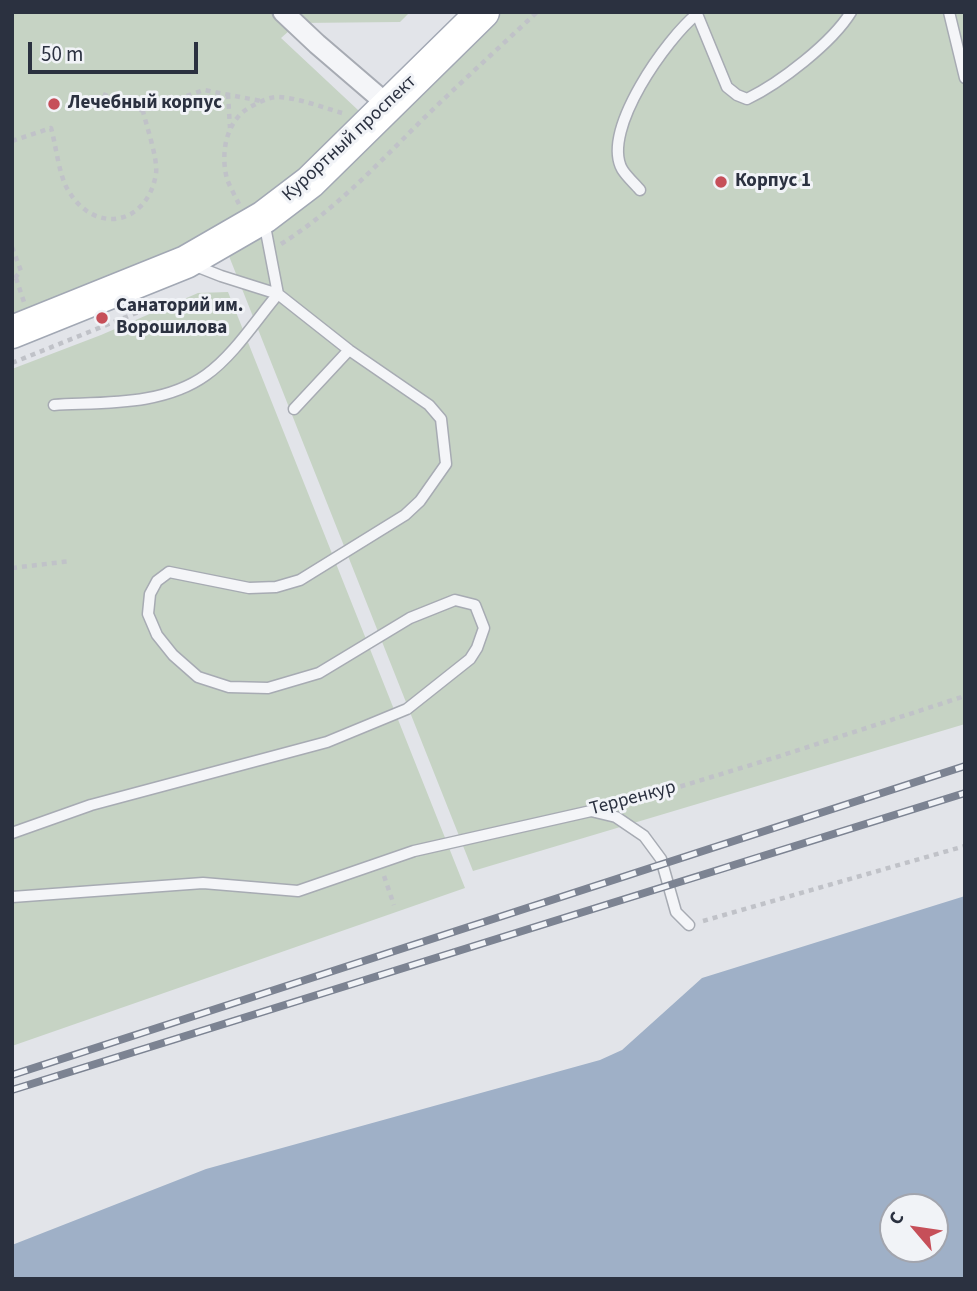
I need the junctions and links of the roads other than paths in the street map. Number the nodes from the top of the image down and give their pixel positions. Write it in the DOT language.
graph roads {
  1 [pos="283,12"];
  2 [pos="483,12"];
  3 [pos="851,12"];
  4 [pos="949,12"];
  5 [pos="696,13"];
  6 [pos="965,78"];
  7 [pos="388,104"];
  8 [pos="640,190"];
  9 [pos="253,214"];
  10 [pos="186,262"];
  11 [pos="278,294"];
  12 [pos="12,332"];
  13 [pos="349,350"];
  14 [pos="54,405"];
  15 [pos="293,409"];
  16 [pos="12,833"];
  17 [pos="12,897"];
  18 [pos="689,925"];
  1 -- 7 [label="street"];
  2 -- 7 [label="main road, Курортный проспект"];
  3 -- 5 [label="lane"];
  4 -- 6 [label="lane"];
  5 -- 8 [label="lane"];
  7 -- 9 [label="main road, Курортный проспект"];
  9 -- 10 [label="main road, Курортный проспект"];
  9 -- 11 [label="lane"];
  10 -- 11 [label="lane"];
  10 -- 12 [label="main road, Курортный проспект"];
  11 -- 13 [label="lane"];
  11 -- 14 [label="lane"];
  13 -- 15 [label="lane"];
  13 -- 16 [label="lane"];
  17 -- 18 [label="lane, Терренкур"];
}
